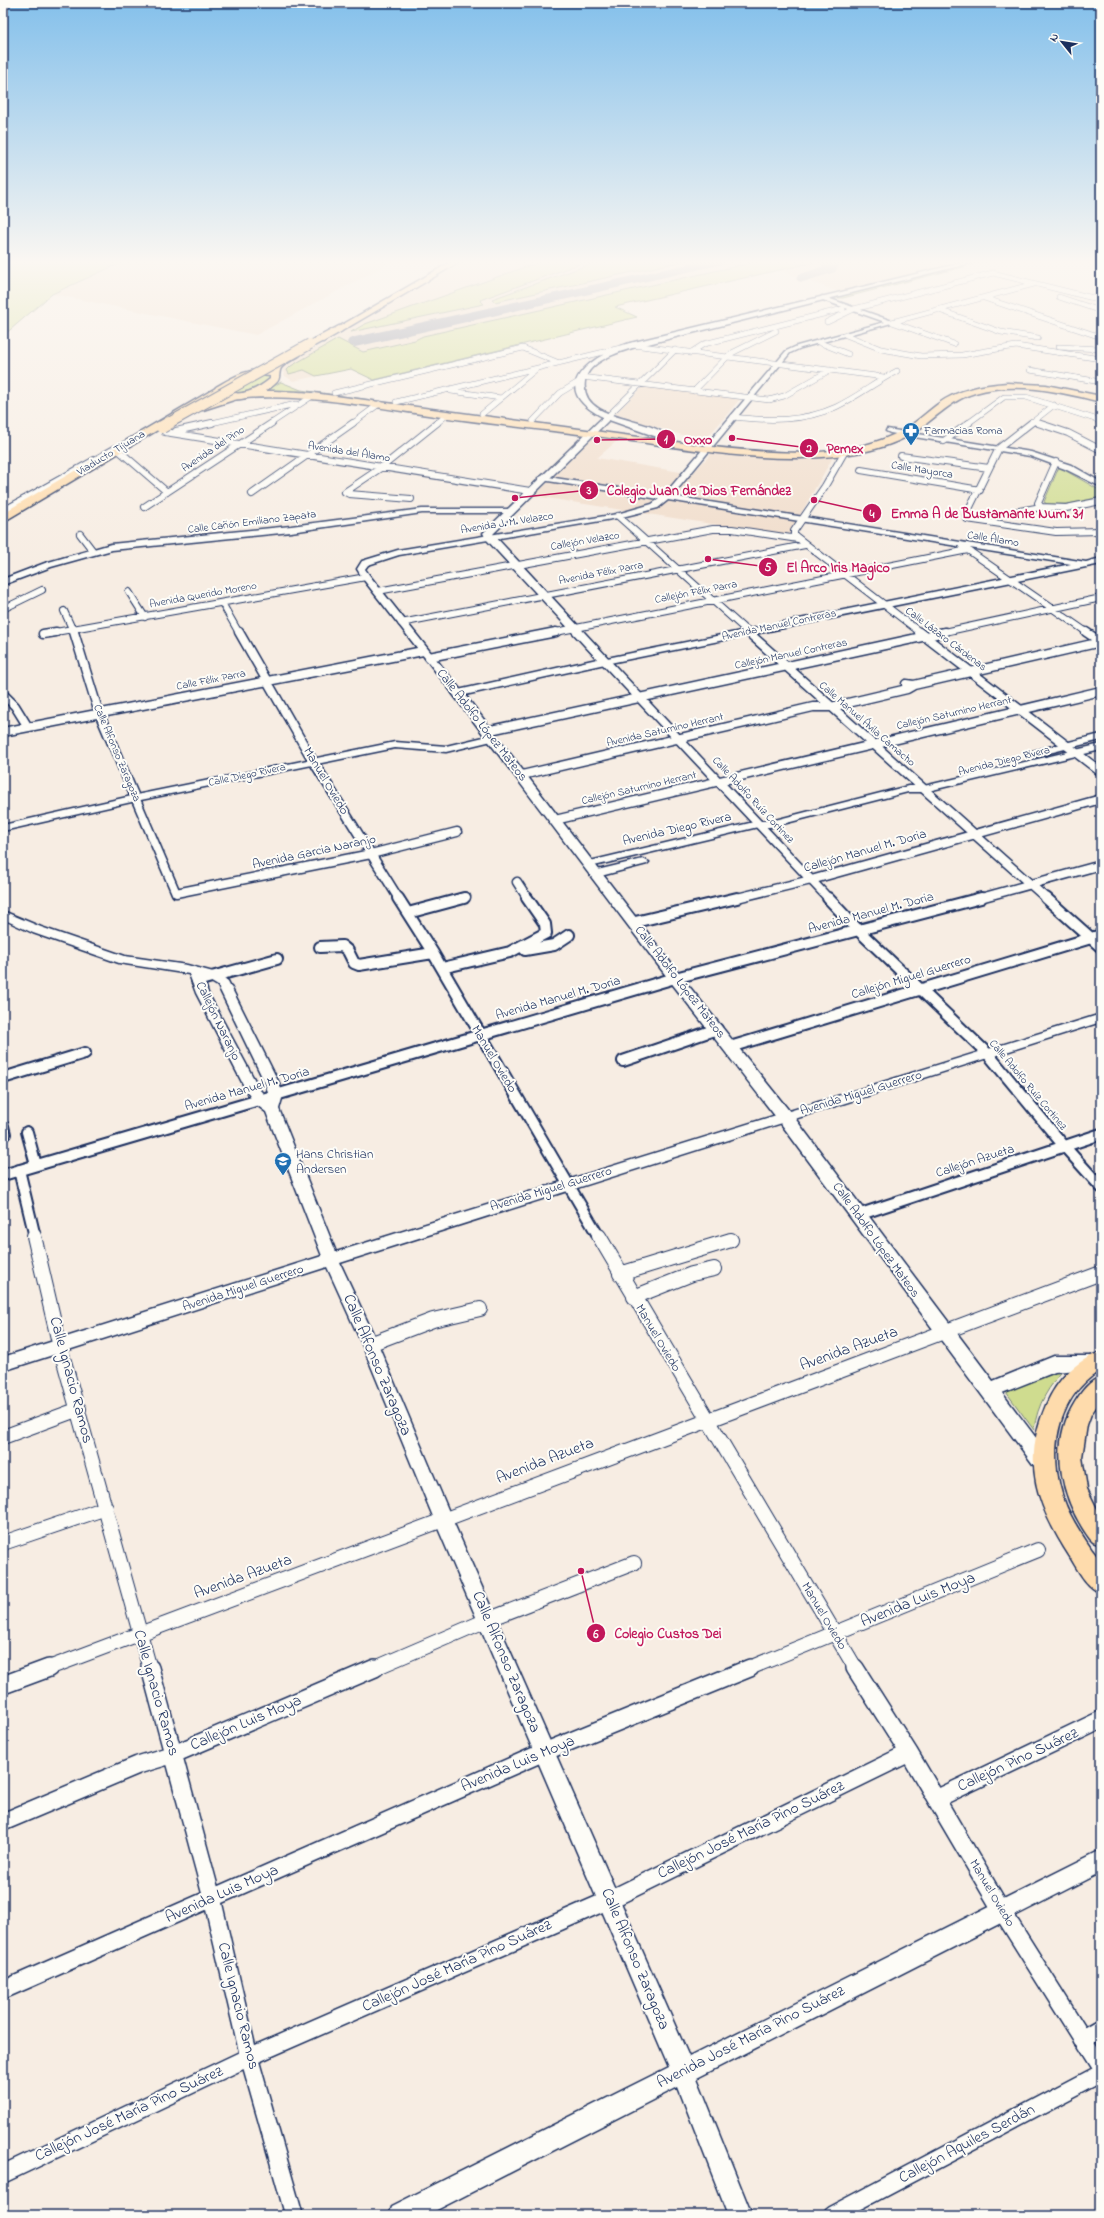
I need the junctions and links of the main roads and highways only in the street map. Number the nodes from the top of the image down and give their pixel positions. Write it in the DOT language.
graph roads {
  1 [pos="263,364"];
  2 [pos="277,364"];
  3 [pos="282,364"];
  4 [pos="593,364"];
  5 [pos="248,372"];
  6 [pos="280,379"];
  7 [pos="219,389"];
  8 [pos="1101,394"];
  9 [pos="240,396"];
  10 [pos="1101,399"];
  11 [pos="921,409"];
  12 [pos="608,416"];
  13 [pos="594,430"];
  14 [pos="900,430"];
  15 [pos="663,436"];
  16 [pos="140,440"];
  17 [pos="710,446"];
  18 [pos="3,518"];
  19 [pos="3,523"];
  20 [pos="605,661"];
  21 [pos="458,693"];
  22 [pos="1099,1361"];
  23 [pos="1101,1386"];
  24 [pos="990,1390"];
  25 [pos="1042,1461"];
  26 [pos="1098,1526"];
  27 [pos="1101,1582"];
  1 -- 5 [label="highway"];
  2 -- 16 [label="highway, Viaducto Tijuana, bridge"];
  3 -- 6 [label="highway"];
  4 -- 12 [label="main road"];
  5 -- 6 [label="highway"];
  5 -- 7 [label="highway"];
  6 -- 9 [label="highway"];
  6 -- 13 [label="main road"];
  7 -- 9 [label="highway"];
  7 -- 18 [label="highway, Viaducto Tijuana"];
  8 -- 11 [label="main road"];
  9 -- 13 [label="main road"];
  9 -- 16 [label="highway"];
  10 -- 14 [label="main road"];
  12 -- 13 [label="main road"];
  12 -- 15 [label="main road"];
  13 -- 15 [label="main road"];
  13 -- 17 [label="main road"];
  13 -- 20 [label="main road, Calle Adolfo Ruíz Cortinez"];
  14 -- 17 [label="main road"];
  14 -- 17 [label="main road"];
  15 -- 17 [label="main road"];
  16 -- 19 [label="highway, Viaducto Tijuana"];
  20 -- 21 [label="main road, Avenida Manuel Contreras"];
  21 -- 24 [label="main road, Calle Adolfo López Mateos"];
  22 -- 24 [label="main road"];
  22 -- 25 [label="main road"];
  23 -- 26 [label="main road"];
  24 -- 25 [label="main road, Calle Adolfo López Mateos"];
  25 -- 27 [label="main road"];
}
